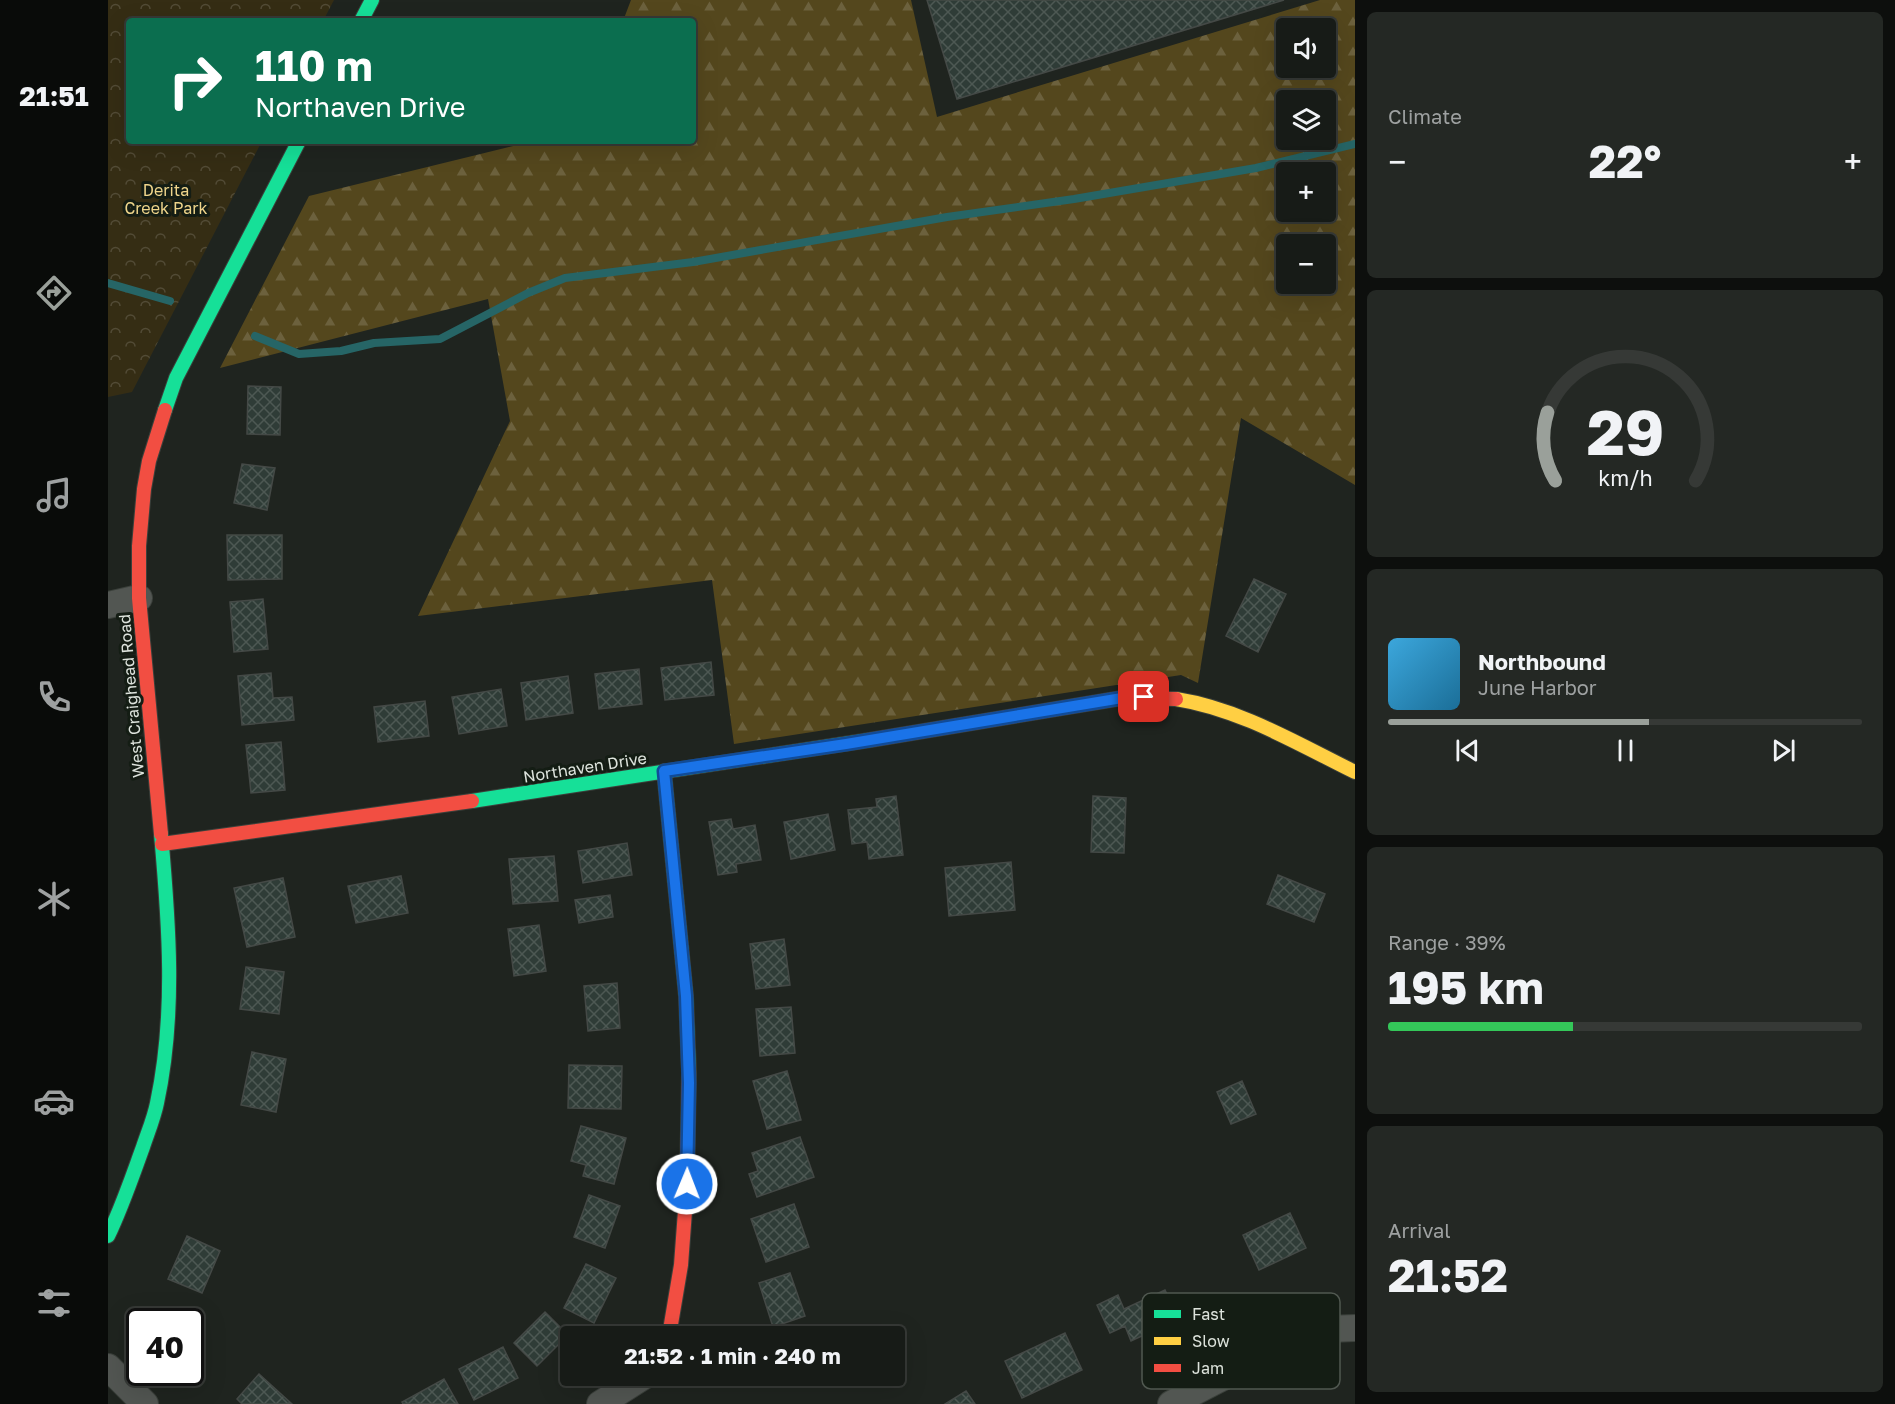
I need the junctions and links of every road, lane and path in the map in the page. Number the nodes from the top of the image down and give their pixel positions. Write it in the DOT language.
graph roads {
  1 [pos="372,0"];
  2 [pos="363,18"];
  3 [pos="297,144"];
  4 [pos="138,598"];
  5 [pos="108,605"];
  6 [pos="664,771"];
  7 [pos="1355,772"];
  8 [pos="162,844"];
  9 [pos="108,1236"];
  10 [pos="671,1326"];
  11 [pos="1355,1328"];
  12 [pos="1340,1329"];
  13 [pos="108,1367"];
  14 [pos="628,1386"];
  15 [pos="1200,1389"];
  16 [pos="145,1404"];
  17 [pos="600,1404"];
  18 [pos="1171,1404"];
  1 -- 2 [label="street"];
  3 -- 4 [label="street, West Craighead Road"];
  4 -- 5 [label="street"];
  4 -- 8 [label="street, West Craighead Road"];
  6 -- 7 [label="street, Northaven Drive"];
  6 -- 8 [label="street, Northaven Drive"];
  6 -- 10 [label="street"];
  8 -- 9 [label="street, West Craighead Road"];
  11 -- 12 [label="street"];
  13 -- 16 [label="street"];
  14 -- 17 [label="street"];
  15 -- 18 [label="street"];
}
